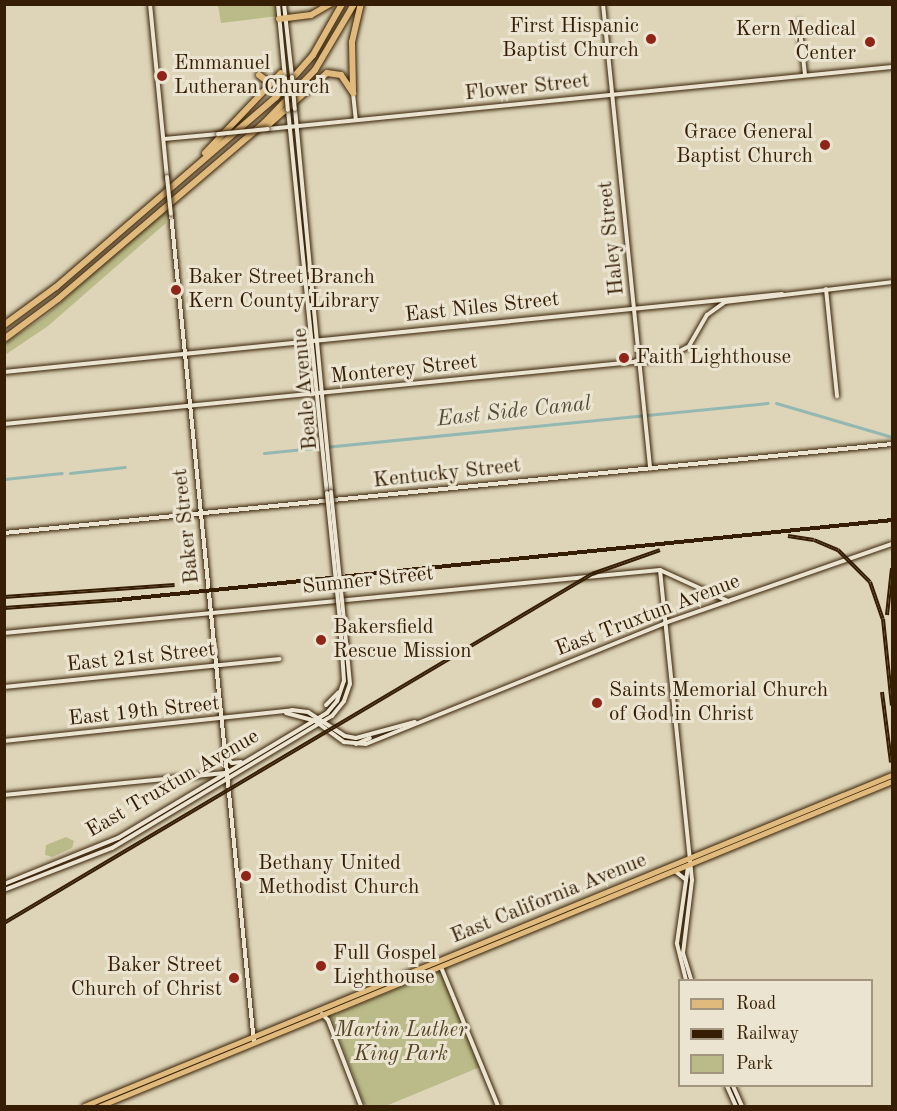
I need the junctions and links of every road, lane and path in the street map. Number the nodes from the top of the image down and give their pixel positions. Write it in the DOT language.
graph roads {
  1 [pos="150,4"];
  2 [pos="278,4"];
  3 [pos="284,4"];
  4 [pos="330,4"];
  5 [pos="342,4"];
  6 [pos="354,4"];
  7 [pos="361,4"];
  8 [pos="603,4"];
  9 [pos="282,18"];
  10 [pos="800,22"];
  11 [pos="892,67"];
  12 [pos="291,71"];
  13 [pos="284,74"];
  14 [pos="258,75"];
  15 [pos="805,75"];
  16 [pos="266,88"];
  17 [pos="353,93"];
  18 [pos="612,95"];
  19 [pos="356,120"];
  20 [pos="290,126"];
  21 [pos="296,126"];
  22 [pos="164,139"];
  23 [pos="241,142"];
  24 [pos="185,174"];
  25 [pos="892,282"];
  26 [pos="826,289"];
  27 [pos="782,294"];
  28 [pos="634,308"];
  29 [pos="4,325"];
  30 [pos="4,339"];
  31 [pos="317,339"];
  32 [pos="310,340"];
  33 [pos="185,353"];
  34 [pos="664,359"];
  35 [pos="639,362"];
  36 [pos="4,372"];
  37 [pos="335,392"];
  38 [pos="319,394"];
  39 [pos="304,395"];
  40 [pos="837,396"];
  41 [pos="327,397"];
  42 [pos="313,399"];
  43 [pos="190,406"];
  44 [pos="4,424"];
  45 [pos="892,444"];
  46 [pos="650,469"];
  47 [pos="201,513"];
  48 [pos="4,533"];
  49 [pos="892,544"];
  50 [pos="660,570"];
  51 [pos="728,601"];
  52 [pos="211,612"];
  53 [pos="342,622"];
  54 [pos="665,623"];
  55 [pos="4,633"];
  56 [pos="280,659"];
  57 [pos="216,666"];
  58 [pos="343,686"];
  59 [pos="4,687"];
  60 [pos="326,705"];
  61 [pos="286,713"];
  62 [pos="320,717"];
  63 [pos="222,719"];
  64 [pos="315,720"];
  65 [pos="325,721"];
  66 [pos="416,722"];
  67 [pos="320,724"];
  68 [pos="287,736"];
  69 [pos="373,736"];
  70 [pos="4,741"];
  71 [pos="355,744"];
  72 [pos="275,751"];
  73 [pos="225,752"];
  74 [pos="250,758"];
  75 [pos="227,772"];
  76 [pos="892,775"];
  77 [pos="227,780"];
  78 [pos="892,782"];
  79 [pos="4,795"];
  80 [pos="688,860"];
  81 [pos="688,866"];
  82 [pos="42,869"];
  83 [pos="675,871"];
  84 [pos="44,875"];
  85 [pos="686,881"];
  86 [pos="4,884"];
  87 [pos="4,890"];
  88 [pos="441,967"];
  89 [pos="686,979"];
  90 [pos="690,979"];
  91 [pos="317,1011"];
  92 [pos="323,1015"];
  93 [pos="253,1037"];
  94 [pos="254,1043"];
  95 [pos="185,1065"];
  96 [pos="168,1078"];
  97 [pos="727,1087"];
  98 [pos="734,1087"];
  99 [pos="128,1089"];
  100 [pos="100,1100"];
  101 [pos="109,1103"];
  102 [pos="84,1107"];
  103 [pos="89,1107"];
  104 [pos="100,1107"];
  105 [pos="361,1107"];
  106 [pos="498,1107"];
  107 [pos="736,1107"];
  108 [pos="742,1107"];
  1 -- 22 [label="street, Baker Street"];
  2 -- 9 [label="street, Beale Avenue"];
  3 -- 9 [label="street, Beale Avenue"];
  4 -- 9 [label="highway"];
  5 -- 24 [label="highway"];
  6 -- 23 [label="highway"];
  7 -- 17 [label="highway"];
  8 -- 18 [label="street, Haley Street"];
  9 -- 12 [label="street, Beale Avenue"];
  9 -- 13 [label="street, Beale Avenue"];
  10 -- 15 [label="street"];
  11 -- 15 [label="street, Flower Street"];
  12 -- 13 [label="street"];
  12 -- 21 [label="street, Beale Avenue, bridge"];
  13 -- 16 [label="highway"];
  13 -- 20 [label="street, Beale Avenue, bridge"];
  14 -- 16 [label="highway"];
  15 -- 18 [label="street, Flower Street"];
  16 -- 24 [label="highway"];
  17 -- 19 [label="street"];
  17 -- 23 [label="highway"];
  18 -- 19 [label="street, Flower Street"];
  18 -- 28 [label="street, Haley Street"];
  19 -- 21 [label="street, Flower Street"];
  20 -- 21 [label="street, Flower Street"];
  20 -- 22 [label="street, Flower Street, bridge"];
  20 -- 32 [label="street, Beale Avenue"];
  21 -- 31 [label="street, Beale Avenue"];
  22 -- 33 [label="street, Baker Street, bridge"];
  23 -- 30 [label="highway"];
  24 -- 29 [label="highway"];
  25 -- 26 [label="street, East Niles Street"];
  26 -- 27 [label="street, East Niles Street"];
  26 -- 40 [label="street"];
  27 -- 28 [label="street, East Niles Street"];
  27 -- 34 [label="street, East Niles Street"];
  28 -- 31 [label="street, East Niles Street"];
  28 -- 35 [label="street, Haley Street"];
  31 -- 32 [label="street, East Niles Street"];
  31 -- 38 [label="street, Beale Avenue"];
  32 -- 33 [label="street, East Niles Street"];
  32 -- 38 [label="street, Beale Avenue"];
  33 -- 36 [label="street, East Niles Street"];
  33 -- 43 [label="street, Baker Street"];
  34 -- 35 [label="street, Monterey Street"];
  35 -- 37 [label="street, Monterey Street"];
  35 -- 46 [label="street, Haley Street"];
  37 -- 38 [label="street, Monterey Street"];
  37 -- 41 [label="street"];
  38 -- 39 [label="street, Monterey Street"];
  38 -- 53 [label="street, Beale Avenue, bridge"];
  39 -- 42 [label="street"];
  39 -- 43 [label="street, Monterey Street"];
  43 -- 44 [label="street, Monterey Street"];
  43 -- 47 [label="street, Baker Street"];
  45 -- 46 [label="street, Kentucky Street"];
  46 -- 47 [label="street, Kentucky Street"];
  47 -- 48 [label="street, Kentucky Street"];
  47 -- 52 [label="street, Baker Street"];
  49 -- 51 [label="street, East Truxtun Avenue"];
  50 -- 51 [label="street, Sumner Street"];
  50 -- 52 [label="street, Sumner Street"];
  50 -- 54 [label="street"];
  51 -- 54 [label="street, East Truxtun Avenue"];
  52 -- 55 [label="street, Sumner Street"];
  52 -- 57 [label="street, Baker Street"];
  53 -- 58 [label="street, Beale Avenue"];
  53 -- 65 [label="street, Beale Avenue"];
  54 -- 66 [label="street, East Truxtun Avenue"];
  54 -- 80 [label="street"];
  56 -- 57 [label="street, East 21st Street"];
  57 -- 59 [label="street, East 21st Street"];
  57 -- 63 [label="street, Baker Street"];
  58 -- 60 [label="street"];
  58 -- 62 [label="street"];
  61 -- 62 [label="street, East 19th Street"];
  61 -- 63 [label="street, East 19th Street"];
  61 -- 64 [label="street, East 19th Street"];
  62 -- 64 [label="street"];
  62 -- 65 [label="street, East Truxtun Avenue"];
  63 -- 70 [label="street, East 19th Street"];
  63 -- 73 [label="street, Baker Street"];
  64 -- 67 [label="street"];
  64 -- 68 [label="street, East Truxtun Avenue"];
  65 -- 67 [label="street, Beale Avenue"];
  65 -- 69 [label="street, East Truxtun Avenue"];
  66 -- 69 [label="street, East Truxtun Avenue"];
  66 -- 71 [label="street, East Truxtun Avenue"];
  67 -- 71 [label="street"];
  67 -- 72 [label="street, East Truxtun Avenue"];
  68 -- 72 [label="street"];
  68 -- 74 [label="street, East Truxtun Avenue"];
  69 -- 71 [label="street"];
  72 -- 77 [label="street, East Truxtun Avenue"];
  73 -- 74 [label="street"];
  73 -- 75 [label="street, Baker Street"];
  74 -- 75 [label="street, East Truxtun Avenue"];
  75 -- 77 [label="street, Baker Street"];
  75 -- 79 [label="street"];
  75 -- 82 [label="street, East Truxtun Avenue"];
  76 -- 80 [label="main road, East California Avenue"];
  77 -- 84 [label="street, East Truxtun Avenue"];
  77 -- 93 [label="street, Baker Street"];
  78 -- 81 [label="main road, East California Avenue"];
  80 -- 81 [label="street"];
  80 -- 91 [label="main road, East California Avenue"];
  81 -- 83 [label="main road, East California Avenue"];
  81 -- 85 [label="street"];
  81 -- 90 [label="street"];
  82 -- 84 [label="street"];
  82 -- 86 [label="street, East Truxtun Avenue"];
  83 -- 85 [label="street"];
  83 -- 88 [label="main road, East California Avenue"];
  84 -- 87 [label="street, East Truxtun Avenue"];
  85 -- 89 [label="street"];
  88 -- 92 [label="main road, East California Avenue"];
  88 -- 106 [label="street"];
  91 -- 92 [label="street"];
  91 -- 93 [label="main road, East California Avenue"];
  92 -- 94 [label="main road, East California Avenue"];
  92 -- 105 [label="street"];
  93 -- 94 [label="street, Baker Street"];
  93 -- 95 [label="main road, East California Avenue"];
  94 -- 96 [label="main road, East California Avenue"];
  95 -- 96 [label="main road"];
  95 -- 99 [label="main road, East California Avenue"];
  96 -- 101 [label="main road, East California Avenue"];
  97 -- 107 [label="street"];
  98 -- 108 [label="street"];
  99 -- 100 [label="main road, East California Avenue"];
  99 -- 101 [label="main road"];
  100 -- 102 [label="main road, East California Avenue"];
  100 -- 103 [label="main road"];
  101 -- 104 [label="main road, East California Avenue"];
}
